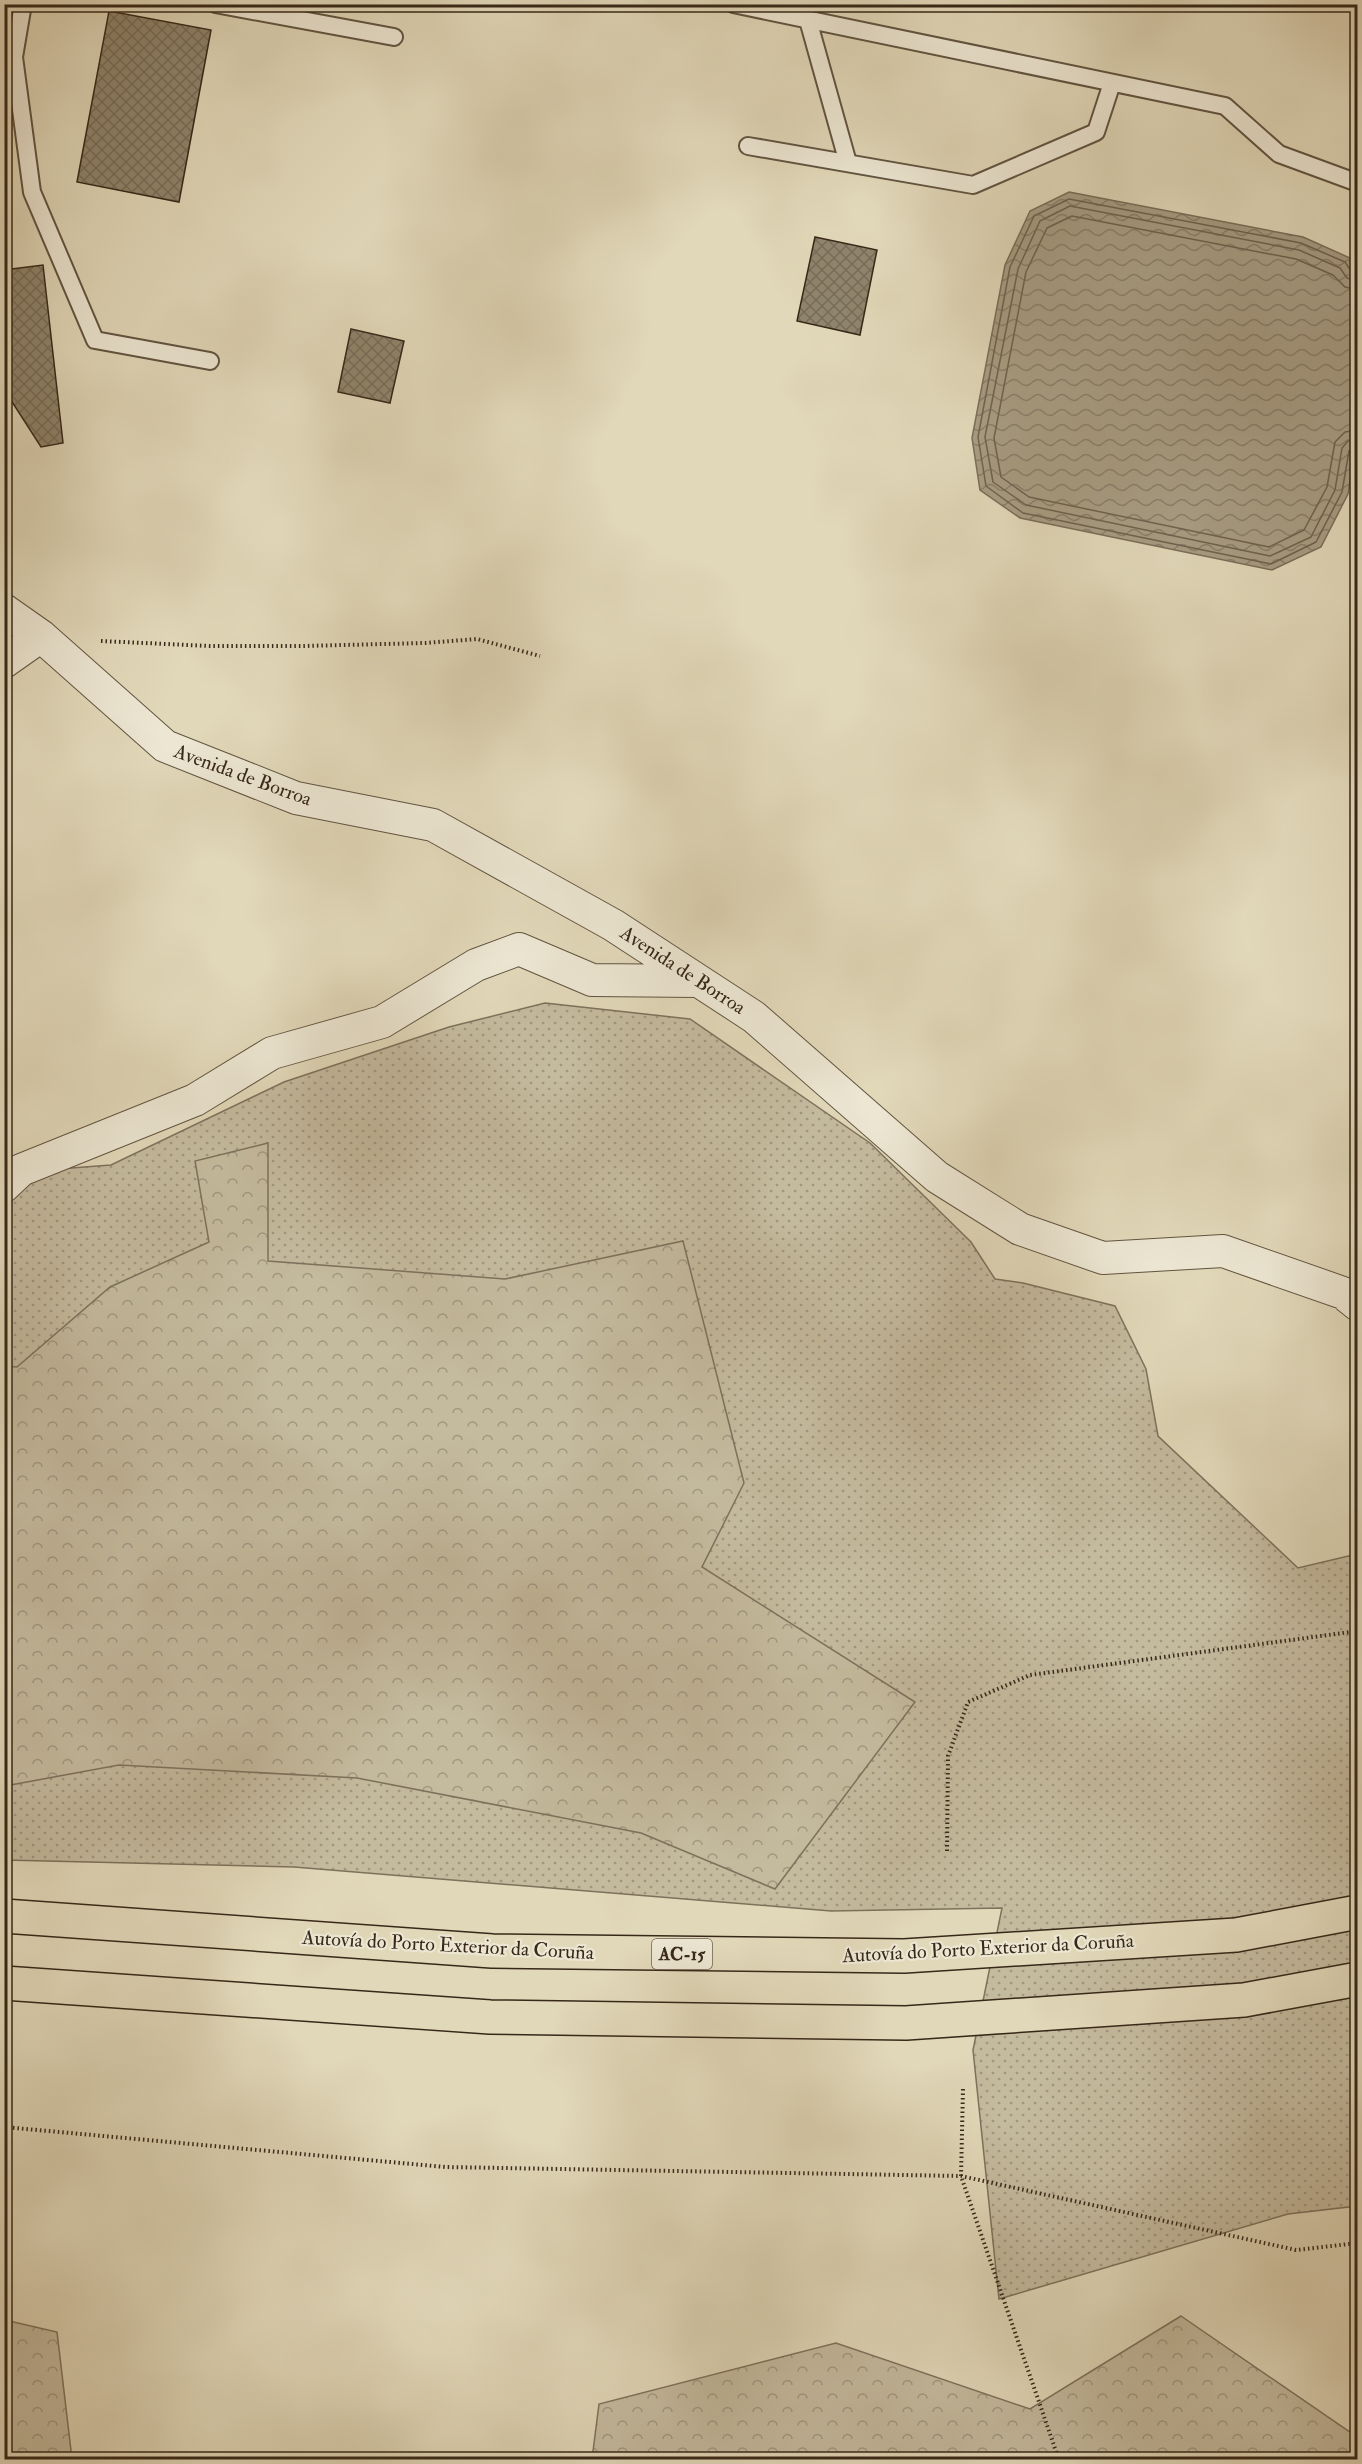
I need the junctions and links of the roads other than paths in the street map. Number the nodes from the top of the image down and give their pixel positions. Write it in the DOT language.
graph roads {
  1 [pos="23,4"];
  2 [pos="215,4"];
  3 [pos="734,4"];
  4 [pos="808,20"];
  5 [pos="394,37"];
  6 [pos="1112,83"];
  7 [pos="748,146"];
  8 [pos="848,163"];
  9 [pos="1358,183"];
  10 [pos="210,361"];
  11 [pos="4,610"];
  12 [pos="41,636"];
  13 [pos="4,662"];
  14 [pos="698,981"];
  15 [pos="4,1186"];
  16 [pos="1358,1305"];
  17 [pos="1358,1911"];
  18 [pos="4,1916"];
  19 [pos="1358,1979"];
  20 [pos="4,1983"];
  1 -- 10 [label="lane"];
  2 -- 5 [label="lane"];
  3 -- 4 [label="lane"];
  4 -- 6 [label="lane"];
  4 -- 8 [label="lane"];
  6 -- 8 [label="lane"];
  6 -- 9 [label="lane"];
  7 -- 8 [label="lane"];
  11 -- 12 [label="street, Avenida de Borroa"];
  12 -- 13 [label="street"];
  12 -- 14 [label="street, Avenida de Borroa"];
  14 -- 15 [label="street"];
  14 -- 16 [label="street, Avenida de Borroa"];
  17 -- 18 [label="highway, Autovía do Porto Exterior da Coruña / AC-15"];
  19 -- 20 [label="highway"];
}
